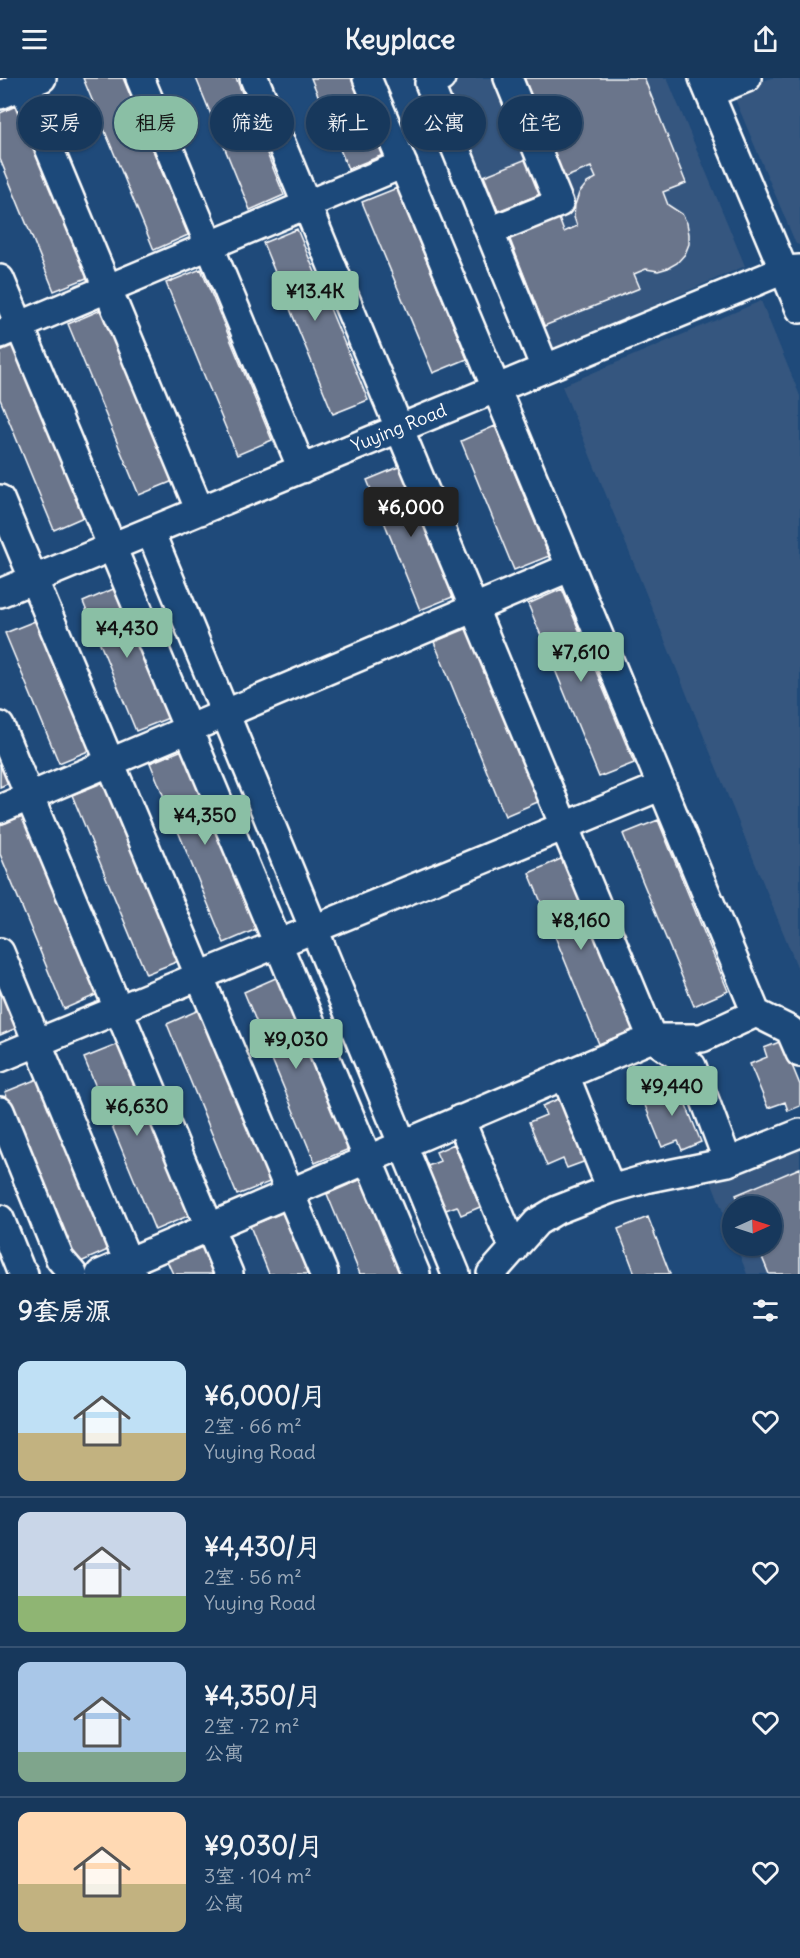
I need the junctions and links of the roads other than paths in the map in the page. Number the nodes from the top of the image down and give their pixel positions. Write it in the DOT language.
graph roads {
  1 [pos="140,78"];
  2 [pos="254,78"];
  3 [pos="367,78"];
  4 [pos="441,78"];
  5 [pos="508,78"];
  6 [pos="747,78"];
  7 [pos="21,84"];
  8 [pos="706,86"];
  9 [pos="403,164"];
  10 [pos="307,204"];
  11 [pos="490,231"];
  12 [pos="209,245"];
  13 [pos="792,269"];
  14 [pos="0,279"];
  15 [pos="108,288"];
  16 [pos="800,309"];
  17 [pos="10,330"];
  18 [pos="545,368"];
  19 [pos="496,388"];
  20 [pos="399,428"];
  21 [pos="302,469"];
  22 [pos="0,499"];
  23 [pos="200,510"];
  24 [pos="150,531"];
  25 [pos="112,547"];
  26 [pos="571,567"];
  27 [pos="33,579"];
  28 [pos="0,593"];
  29 [pos="474,608"];
  30 [pos="225,714"];
  31 [pos="0,726"];
  32 [pos="189,729"];
  33 [pos="110,763"];
  34 [pos="662,786"];
  35 [pos="30,797"];
  36 [pos="0,809"];
  37 [pos="564,826"];
  38 [pos="314,929"];
  39 [pos="278,943"];
  40 [pos="0,952"];
  41 [pos="199,976"];
  42 [pos="118,1009"];
  43 [pos="756,1013"];
  44 [pos="797,1037"];
  45 [pos="652,1038"];
  46 [pos="37,1042"];
  47 [pos="0,1058"];
  48 [pos="565,1075"];
  49 [pos="0,1111"];
  50 [pos="460,1119"];
  51 [pos="800,1133"];
  52 [pos="402,1144"];
  53 [pos="368,1159"];
  54 [pos="728,1162"];
  55 [pos="611,1189"];
  56 [pos="290,1192"];
  57 [pos="0,1219"];
  58 [pos="209,1226"];
  59 [pos="514,1249"];
  60 [pos="130,1268"];
  61 [pos="17,1272"];
  62 [pos="73,1274"];
  63 [pos="100,1274"];
  64 [pos="229,1274"];
  65 [pos="324,1274"];
  66 [pos="416,1274"];
  67 [pos="456,1274"];
  68 [pos="491,1274"];
  1 -- 12 [label="street"];
  2 -- 10 [label="street"];
  3 -- 9 [label="street"];
  4 -- 11 [label="street"];
  5 -- 11 [label="street"];
  6 -- 8 [label="street"];
  7 -- 15 [label="street"];
  8 -- 13 [label="street"];
  9 -- 10 [label="street"];
  9 -- 19 [label="street"];
  10 -- 12 [label="street"];
  10 -- 20 [label="street"];
  11 -- 18 [label="street"];
  12 -- 15 [label="street"];
  12 -- 21 [label="street"];
  13 -- 16 [label="street"];
  13 -- 18 [label="street, Yuying Road"];
  14 -- 17 [label="street"];
  15 -- 17 [label="street"];
  15 -- 23 [label="street"];
  17 -- 25 [label="street"];
  18 -- 19 [label="street, Yuying Road"];
  19 -- 20 [label="street, Yuying Road"];
  19 -- 26 [label="street"];
  20 -- 21 [label="street, Yuying Road"];
  20 -- 29 [label="street"];
  21 -- 23 [label="street, Yuying Road"];
  22 -- 27 [label="street"];
  23 -- 24 [label="street, Yuying Road"];
  24 -- 25 [label="street, Yuying Road"];
  24 -- 30 [label="street"];
  25 -- 27 [label="street, Yuying Road"];
  25 -- 32 [label="street"];
  26 -- 29 [label="street"];
  26 -- 34 [label="street"];
  27 -- 28 [label="street, Yuying Road"];
  27 -- 33 [label="street"];
  29 -- 30 [label="street"];
  29 -- 37 [label="street"];
  30 -- 32 [label="street"];
  30 -- 38 [label="street"];
  31 -- 35 [label="street"];
  32 -- 33 [label="street"];
  32 -- 39 [label="street"];
  33 -- 35 [label="street"];
  33 -- 41 [label="street"];
  34 -- 37 [label="street"];
  34 -- 43 [label="street"];
  35 -- 36 [label="street"];
  35 -- 42 [label="street"];
  37 -- 38 [label="street"];
  37 -- 45 [label="street"];
  38 -- 39 [label="street"];
  38 -- 52 [label="street"];
  39 -- 41 [label="street"];
  39 -- 53 [label="street"];
  40 -- 46 [label="street"];
  41 -- 42 [label="street"];
  41 -- 56 [label="street"];
  42 -- 46 [label="street"];
  42 -- 58 [label="street"];
  43 -- 44 [label="street"];
  43 -- 45 [label="street"];
  45 -- 48 [label="street"];
  45 -- 54 [label="street"];
  46 -- 47 [label="street"];
  46 -- 60 [label="street"];
  48 -- 50 [label="street"];
  48 -- 55 [label="street"];
  49 -- 62 [label="street"];
  50 -- 52 [label="street"];
  50 -- 59 [label="street"];
  51 -- 54 [label="street"];
  52 -- 53 [label="street"];
  52 -- 67 [label="street"];
  53 -- 56 [label="street"];
  53 -- 66 [label="street"];
  54 -- 55 [label="street"];
  55 -- 59 [label="street"];
  56 -- 58 [label="street"];
  56 -- 65 [label="street"];
  57 -- 61 [label="street"];
  58 -- 60 [label="street"];
  58 -- 64 [label="street"];
  59 -- 68 [label="street"];
  60 -- 63 [label="street"];
}
